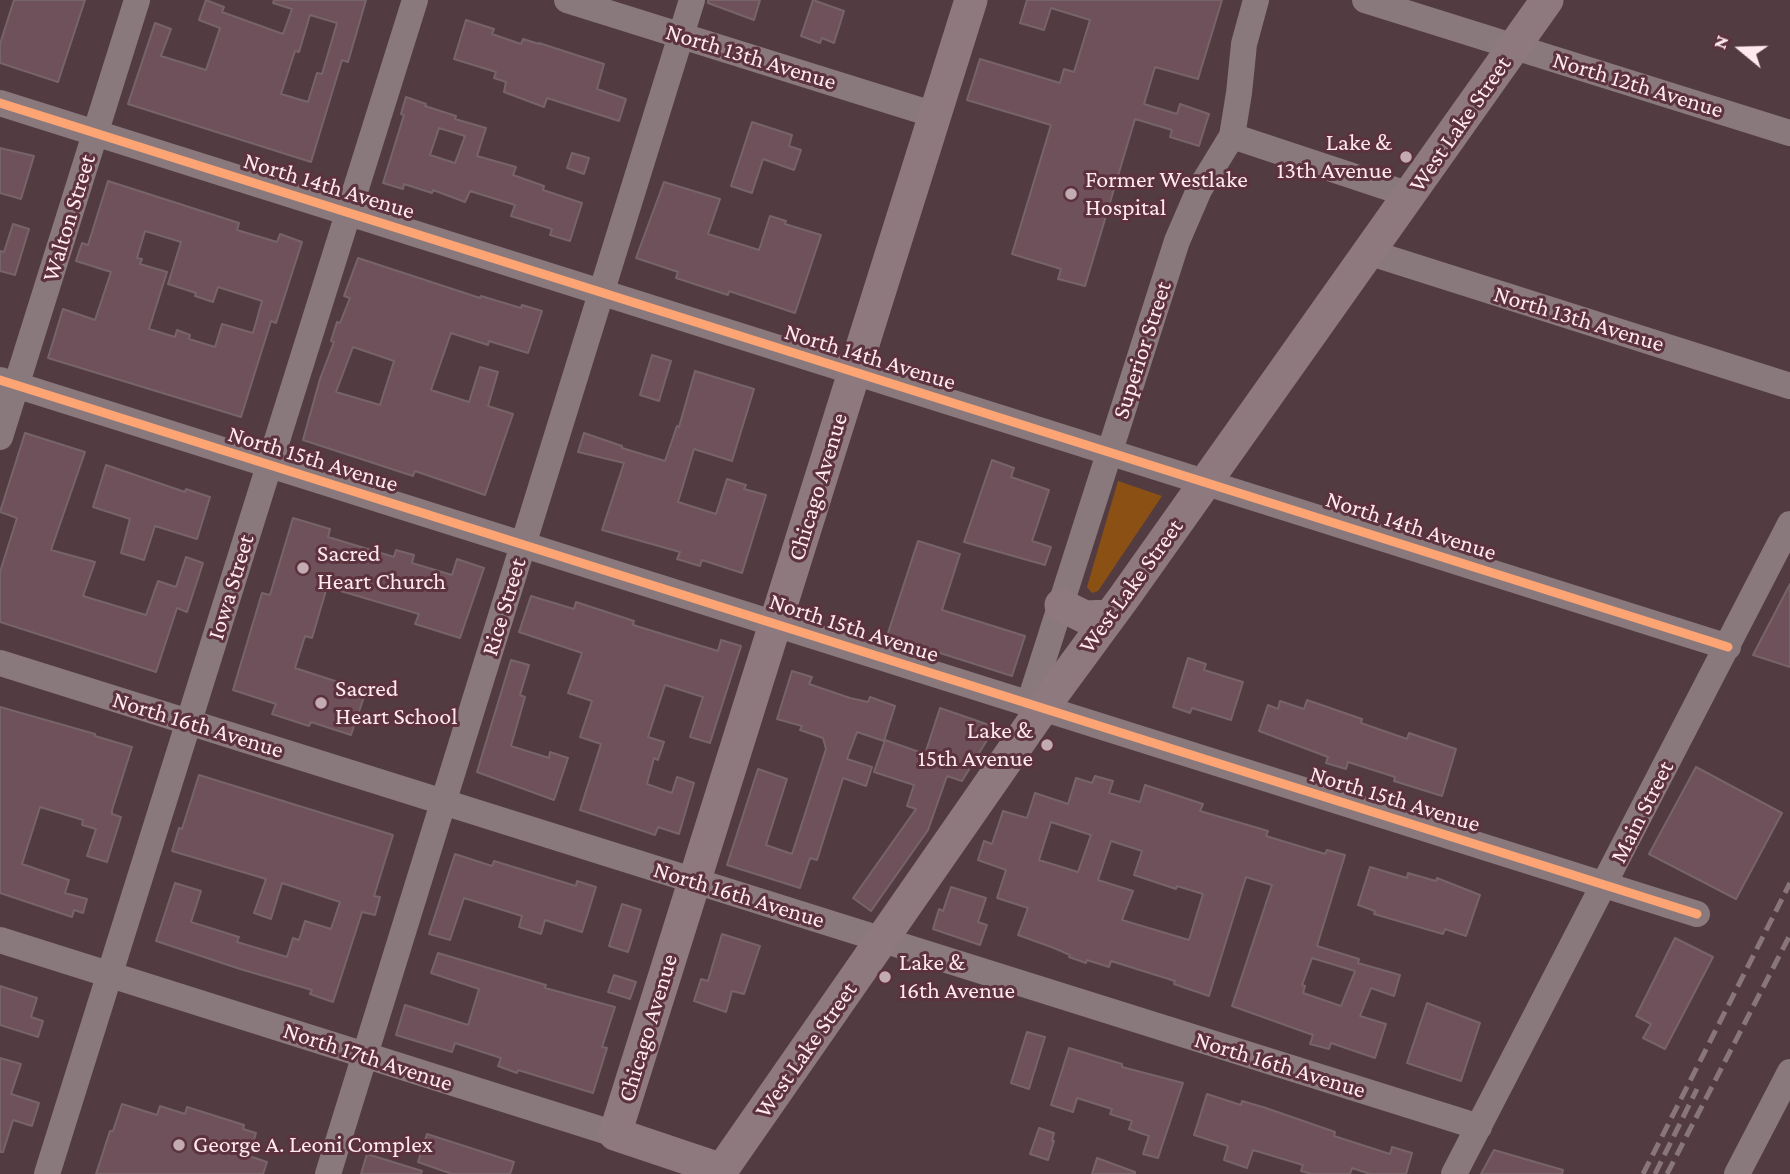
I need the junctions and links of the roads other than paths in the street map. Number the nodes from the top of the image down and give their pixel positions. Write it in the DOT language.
graph roads {
  1 [pos="137,0"];
  2 [pos="415,0"];
  3 [pos="567,0"];
  4 [pos="692,0"];
  5 [pos="971,0"];
  6 [pos="1256,0"];
  7 [pos="1365,0"];
  8 [pos="1546,0"];
  9 [pos="681,36"];
  10 [pos="1514,47"];
  11 [pos="0,103"];
  12 [pos="935,115"];
  13 [pos="95,133"];
  14 [pos="1790,133"];
  15 [pos="1232,136"];
  16 [pos="1410,195"];
  17 [pos="349,213"];
  18 [pos="1368,252"];
  19 [pos="601,292"];
  20 [pos="855,372"];
  21 [pos="8,382"];
  22 [pos="1790,386"];
  23 [pos="0,437"];
  24 [pos="1109,452"];
  25 [pos="269,466"];
  26 [pos="1206,481"];
  27 [pos="1790,524"];
  28 [pos="524,544"];
  29 [pos="1061,605"];
  30 [pos="1110,616"];
  31 [pos="775,623"];
  32 [pos="1728,647"];
  33 [pos="0,663"];
  34 [pos="1035,706"];
  35 [pos="189,722"];
  36 [pos="444,802"];
  37 [pos="694,881"];
  38 [pos="1605,885"];
  39 [pos="1697,914"];
  40 [pos="0,940"];
  41 [pos="883,941"];
  42 [pos="110,974"];
  43 [pos="365,1056"];
  44 [pos="1790,1072"];
  45 [pos="1479,1127"];
  46 [pos="615,1134"];
  47 [pos="726,1173"];
  48 [pos="47,1174"];
  49 [pos="328,1174"];
  50 [pos="653,1174"];
  51 [pos="1454,1174"];
  52 [pos="1737,1174"];
  1 -- 13 [label="street, Walton Street"];
  2 -- 17 [label="street, Iowa Street"];
  3 -- 9 [label="street, North 13th Avenue"];
  4 -- 9 [label="street, Rice Street"];
  5 -- 12 [label="main road, Chicago Avenue"];
  6 -- 15 [label="street, Superior Street"];
  7 -- 10 [label="street, North 12th Avenue"];
  8 -- 10 [label="main road, West Lake Street"];
  9 -- 12 [label="street, North 13th Avenue"];
  9 -- 19 [label="street, Rice Street"];
  10 -- 14 [label="street, North 12th Avenue"];
  10 -- 16 [label="main road, West Lake Street"];
  11 -- 13 [label="street, North 14th Avenue"];
  12 -- 20 [label="main road, Chicago Avenue"];
  13 -- 17 [label="street, North 14th Avenue"];
  13 -- 21 [label="street, Walton Street"];
  15 -- 16 [label="street"];
  15 -- 24 [label="street, Superior Street"];
  16 -- 18 [label="main road, West Lake Street"];
  17 -- 19 [label="street, North 14th Avenue"];
  17 -- 25 [label="street, Iowa Street"];
  18 -- 22 [label="street, North 13th Avenue"];
  18 -- 26 [label="main road, West Lake Street"];
  19 -- 20 [label="street, North 14th Avenue"];
  19 -- 28 [label="street, Rice Street"];
  20 -- 24 [label="street, North 14th Avenue"];
  20 -- 31 [label="main road, Chicago Avenue"];
  21 -- 23 [label="street, Walton Street"];
  21 -- 25 [label="street, North 15th Avenue"];
  24 -- 26 [label="street, North 14th Avenue"];
  24 -- 29 [label="street, Superior Street"];
  25 -- 28 [label="street, North 15th Avenue"];
  25 -- 35 [label="street, Iowa Street"];
  26 -- 30 [label="main road, West Lake Street"];
  26 -- 32 [label="street, North 14th Avenue"];
  27 -- 32 [label="street, Main Street"];
  28 -- 31 [label="street, North 15th Avenue"];
  28 -- 36 [label="street, Rice Street"];
  29 -- 30 [label="main road"];
  29 -- 34 [label="street, Superior Street"];
  30 -- 34 [label="main road, West Lake Street"];
  31 -- 34 [label="street, North 15th Avenue"];
  31 -- 37 [label="main road, Chicago Avenue"];
  32 -- 38 [label="street, Main Street"];
  33 -- 35 [label="street, North 16th Avenue"];
  34 -- 38 [label="street, North 15th Avenue"];
  34 -- 41 [label="main road, West Lake Street"];
  35 -- 36 [label="street, North 16th Avenue"];
  35 -- 42 [label="street, Iowa Street"];
  36 -- 37 [label="street, North 16th Avenue"];
  36 -- 43 [label="street, Rice Street"];
  37 -- 41 [label="street, North 16th Avenue"];
  37 -- 46 [label="main road, Chicago Avenue"];
  38 -- 39 [label="street, North 15th Avenue"];
  38 -- 45 [label="street, Main Street"];
  40 -- 42 [label="street, North 17th Avenue"];
  41 -- 45 [label="street, North 16th Avenue"];
  41 -- 47 [label="main road, West Lake Street"];
  42 -- 43 [label="street, North 17th Avenue"];
  42 -- 48 [label="street, Iowa Street"];
  43 -- 46 [label="street, North 17th Avenue"];
  43 -- 49 [label="street, Rice Street"];
  44 -- 52 [label="street"];
  45 -- 51 [label="street, Main Street"];
  46 -- 47 [label="main road, North 17th Avenue"];
  46 -- 50 [label="main road"];
}
